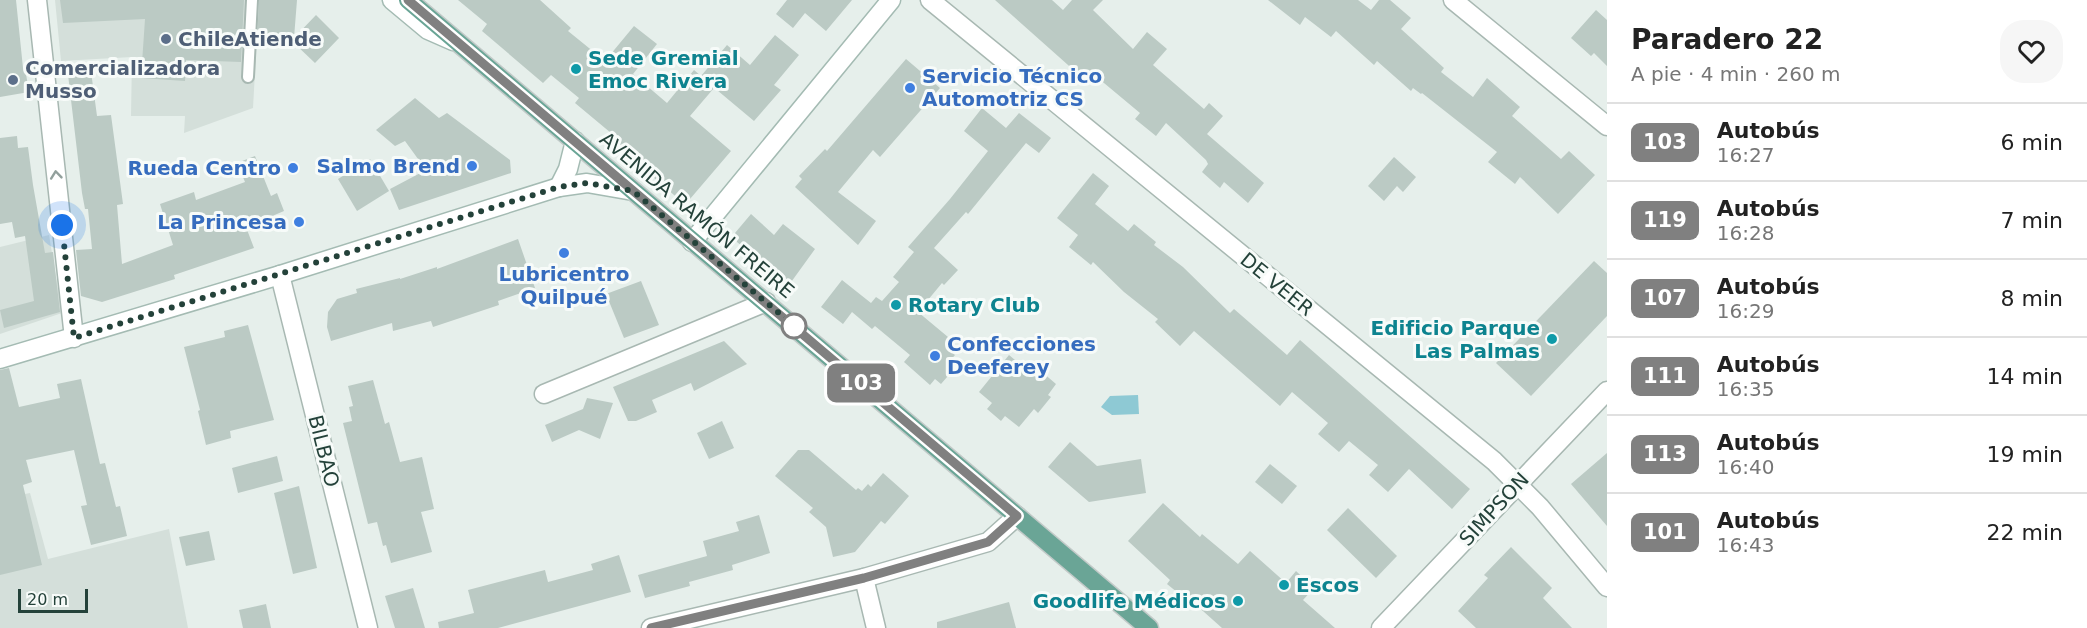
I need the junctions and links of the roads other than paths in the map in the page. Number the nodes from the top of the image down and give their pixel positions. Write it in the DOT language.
graph roads {
  1 [pos="37,0"];
  2 [pos="252,0"];
  3 [pos="392,0"];
  4 [pos="408,0"];
  5 [pos="891,0"];
  6 [pos="930,0"];
  7 [pos="1453,0"];
  8 [pos="460,44"];
  9 [pos="248,77"];
  10 [pos="1607,126"];
  11 [pos="575,141"];
  12 [pos="559,187"];
  13 [pos="633,191"];
  14 [pos="692,242"];
  15 [pos="280,275"];
  16 [pos="766,302"];
  17 [pos="74,338"];
  18 [pos="0,359"];
  19 [pos="1607,391"];
  20 [pos="544,394"];
  21 [pos="1518,484"];
  22 [pos="1017,516"];
  23 [pos="864,578"];
  24 [pos="1607,587"];
  25 [pos="368,628"];
  26 [pos="651,628"];
  27 [pos="876,628"];
  28 [pos="1149,628"];
  29 [pos="1382,628"];
  17 -- 1 [label="street, one-way"];
  2 -- 9 [label="lane"];
  3 -- 8 [label="street"];
  4 -- 8 [label="main road, AVENIDA RAMÓN FREIRE"];
  5 -- 14 [label="street"];
  6 -- 21 [label="street, DE VEER"];
  7 -- 10 [label="street"];
  8 -- 11 [label="main road, AVENIDA RAMÓN FREIRE"];
  11 -- 12 [label="street"];
  11 -- 13 [label="main road, AVENIDA RAMÓN FREIRE"];
  12 -- 13 [label="street"];
  12 -- 15 [label="street"];
  13 -- 14 [label="main road, AVENIDA RAMÓN FREIRE"];
  14 -- 16 [label="main road, AVENIDA RAMÓN FREIRE"];
  15 -- 17 [label="street"];
  15 -- 25 [label="street, BILBAO"];
  16 -- 20 [label="street"];
  16 -- 22 [label="main road, AVENIDA RAMÓN FREIRE"];
  17 -- 18 [label="street"];
  19 -- 21 [label="street, SIMPSON"];
  21 -- 24 [label="street, DE VEER"];
  21 -- 29 [label="street, SIMPSON"];
  22 -- 23 [label="street"];
  22 -- 28 [label="main road, AVENIDA RAMÓN FREIRE"];
  23 -- 26 [label="street"];
  23 -- 27 [label="street"];
}
